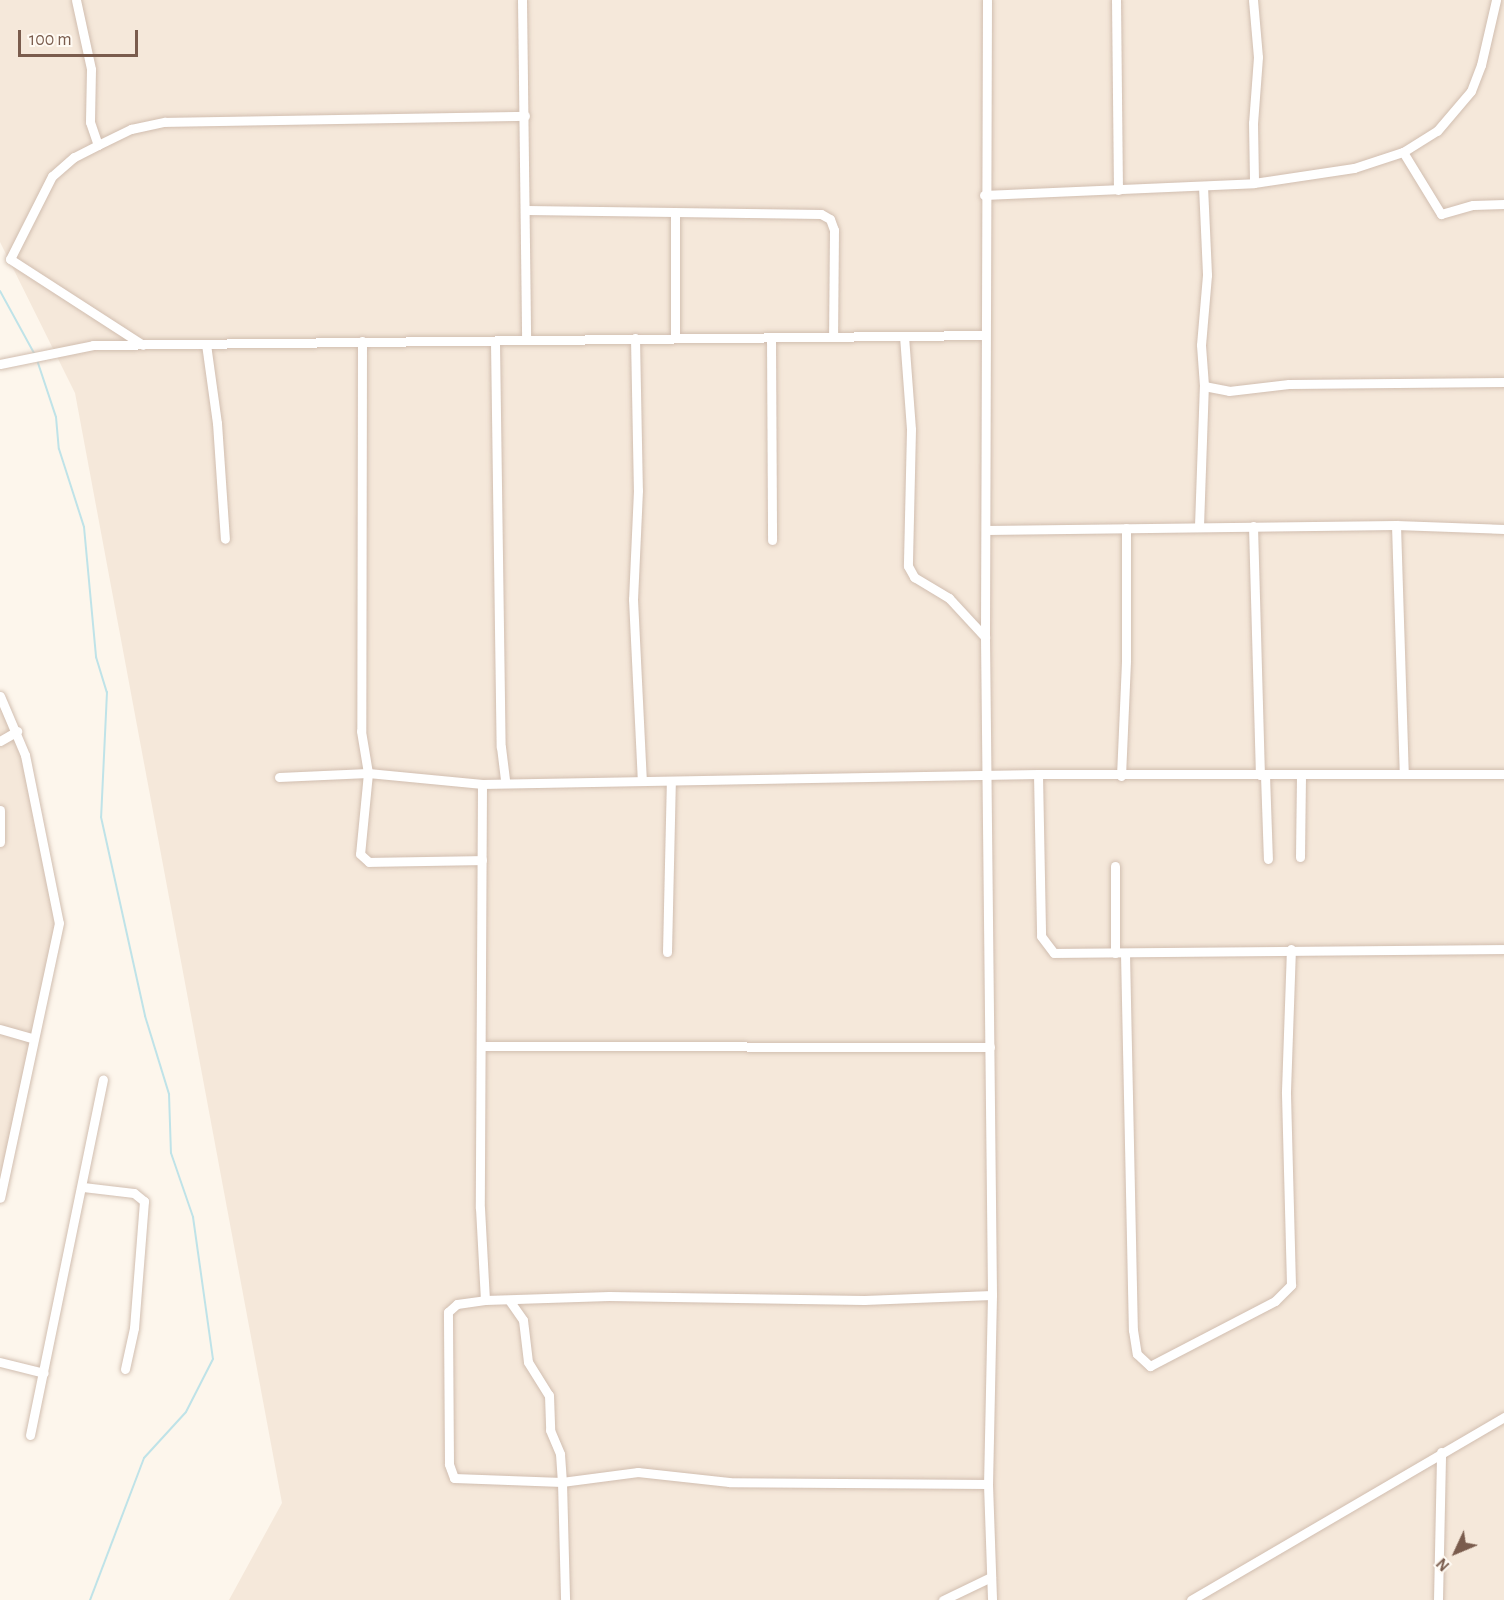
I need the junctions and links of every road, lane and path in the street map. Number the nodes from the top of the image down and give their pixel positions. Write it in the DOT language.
graph roads {
  1 [pos="76,0"];
  2 [pos="522,0"];
  3 [pos="987,0"];
  4 [pos="1116,0"];
  5 [pos="1253,0"];
  6 [pos="1496,0"];
  7 [pos="525,116"];
  8 [pos="98,145"];
  9 [pos="1403,152"];
  10 [pos="1254,183"];
  11 [pos="1203,186"];
  12 [pos="1118,190"];
  13 [pos="984,195"];
  14 [pos="1504,204"];
  15 [pos="527,210"];
  16 [pos="675,213"];
  17 [pos="985,334"];
  18 [pos="833,336"];
  19 [pos="904,336"];
  20 [pos="675,337"];
  21 [pos="771,337"];
  22 [pos="635,338"];
  23 [pos="526,340"];
  24 [pos="362,341"];
  25 [pos="495,342"];
  26 [pos="206,344"];
  27 [pos="144,345"];
  28 [pos="0,364"];
  29 [pos="1504,382"];
  30 [pos="1204,386"];
  31 [pos="1396,525"];
  32 [pos="1199,526"];
  33 [pos="1253,526"];
  34 [pos="1126,528"];
  35 [pos="1504,529"];
  36 [pos="986,530"];
  37 [pos="225,539"];
  38 [pos="772,540"];
  39 [pos="985,637"];
  40 [pos="0,696"];
  41 [pos="17,731"];
  42 [pos="0,741"];
  43 [pos="368,773"];
  44 [pos="1038,774"];
  45 [pos="1404,774"];
  46 [pos="1504,774"];
  47 [pos="1121,776"];
  48 [pos="1262,776"];
  49 [pos="279,777"];
  50 [pos="988,777"];
  51 [pos="1301,777"];
  52 [pos="642,781"];
  53 [pos="671,781"];
  54 [pos="505,782"];
  55 [pos="482,783"];
  56 [pos="0,810"];
  57 [pos="0,842"];
  58 [pos="1300,857"];
  59 [pos="1268,859"];
  60 [pos="482,860"];
  61 [pos="1115,866"];
  62 [pos="1291,949"];
  63 [pos="1504,949"];
  64 [pos="667,952"];
  65 [pos="1115,953"];
  66 [pos="1125,953"];
  67 [pos="0,1029"];
  68 [pos="34,1039"];
  69 [pos="483,1046"];
  70 [pos="990,1047"];
  71 [pos="103,1079"];
  72 [pos="83,1187"];
  73 [pos="0,1198"];
  74 [pos="992,1295"];
  75 [pos="486,1300"];
  76 [pos="509,1300"];
  77 [pos="0,1362"];
  78 [pos="125,1369"];
  79 [pos="44,1373"];
  80 [pos="1504,1417"];
  81 [pos="30,1435"];
  82 [pos="1441,1452"];
  83 [pos="562,1482"];
  84 [pos="988,1484"];
  85 [pos="991,1576"];
  86 [pos="565,1600"];
  87 [pos="943,1600"];
  88 [pos="992,1600"];
  89 [pos="1191,1600"];
  90 [pos="1438,1600"];
  1 -- 8 [label="street"];
  2 -- 7 [label="street"];
  3 -- 13 [label="street"];
  4 -- 12 [label="street"];
  5 -- 10 [label="street"];
  6 -- 9 [label="street"];
  7 -- 8 [label="street"];
  7 -- 15 [label="street"];
  8 -- 27 [label="street"];
  9 -- 10 [label="street"];
  9 -- 14 [label="street"];
  10 -- 11 [label="street"];
  11 -- 12 [label="street"];
  11 -- 30 [label="street"];
  12 -- 13 [label="street"];
  13 -- 17 [label="street"];
  15 -- 16 [label="street"];
  15 -- 23 [label="street"];
  16 -- 18 [label="street"];
  16 -- 20 [label="street"];
  17 -- 19 [label="street"];
  17 -- 36 [label="street"];
  18 -- 19 [label="street"];
  18 -- 21 [label="street"];
  19 -- 39 [label="street"];
  20 -- 21 [label="street"];
  20 -- 22 [label="street"];
  21 -- 38 [label="street"];
  22 -- 23 [label="street"];
  22 -- 52 [label="street"];
  23 -- 25 [label="street"];
  24 -- 25 [label="street"];
  24 -- 26 [label="street"];
  24 -- 43 [label="street"];
  25 -- 54 [label="street"];
  26 -- 27 [label="street"];
  26 -- 37 [label="street"];
  27 -- 28 [label="street"];
  29 -- 30 [label="street"];
  30 -- 32 [label="street"];
  31 -- 33 [label="street"];
  31 -- 35 [label="street"];
  31 -- 45 [label="street"];
  32 -- 33 [label="street"];
  32 -- 34 [label="street"];
  33 -- 48 [label="street"];
  34 -- 36 [label="street"];
  34 -- 47 [label="street"];
  36 -- 39 [label="street"];
  39 -- 50 [label="street"];
  40 -- 41 [label="street"];
  41 -- 42 [label="street"];
  41 -- 68 [label="street"];
  43 -- 49 [label="street"];
  43 -- 55 [label="street"];
  43 -- 60 [label="street"];
  44 -- 47 [label="street"];
  44 -- 50 [label="street"];
  44 -- 65 [label="street"];
  45 -- 46 [label="street"];
  45 -- 51 [label="street"];
  47 -- 48 [label="street"];
  48 -- 51 [label="street"];
  48 -- 59 [label="street"];
  50 -- 53 [label="street"];
  50 -- 70 [label="street"];
  51 -- 58 [label="street"];
  52 -- 53 [label="street"];
  52 -- 54 [label="street"];
  53 -- 64 [label="street"];
  54 -- 55 [label="street"];
  55 -- 60 [label="street"];
  56 -- 57 [label="street"];
  60 -- 69 [label="street"];
  61 -- 65 [label="street"];
  62 -- 63 [label="street"];
  62 -- 66 [label="street"];
  62 -- 66 [label="street"];
  65 -- 66 [label="street"];
  67 -- 68 [label="street"];
  68 -- 73 [label="street"];
  69 -- 70 [label="street"];
  69 -- 75 [label="street"];
  70 -- 74 [label="street"];
  71 -- 72 [label="street"];
  72 -- 78 [label="street"];
  72 -- 79 [label="street"];
  74 -- 76 [label="street"];
  74 -- 84 [label="street"];
  75 -- 76 [label="street"];
  75 -- 83 [label="street"];
  76 -- 83 [label="street"];
  77 -- 79 [label="street"];
  79 -- 81 [label="street"];
  80 -- 82 [label="street"];
  82 -- 89 [label="street"];
  82 -- 90 [label="street"];
  83 -- 84 [label="street"];
  83 -- 86 [label="street"];
  84 -- 85 [label="street"];
  85 -- 87 [label="street"];
  85 -- 88 [label="street"];
}
